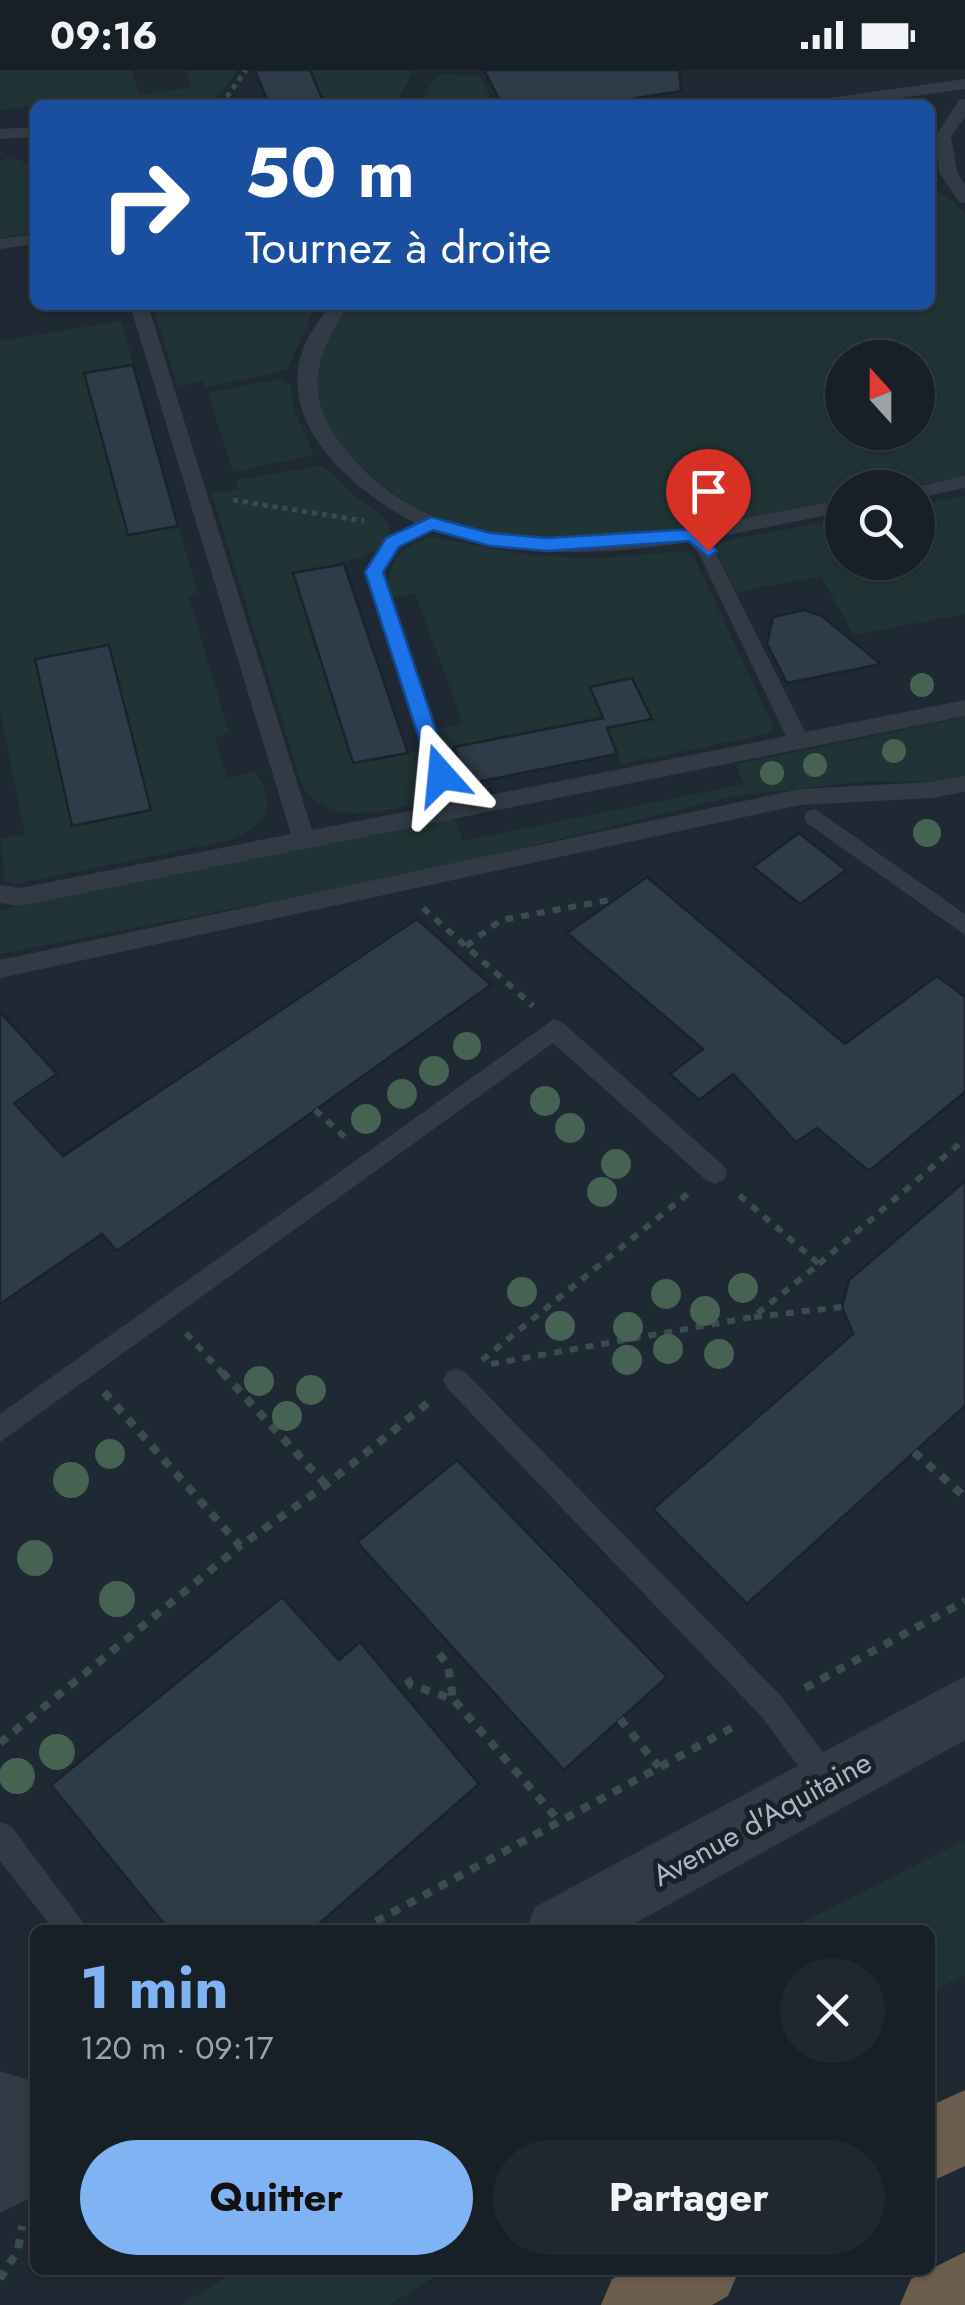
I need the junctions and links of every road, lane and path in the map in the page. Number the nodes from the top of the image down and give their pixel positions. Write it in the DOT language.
graph roads {
  1 [pos="246,70"];
  2 [pos="965,84"];
  3 [pos="225,100"];
  4 [pos="850,100"];
  5 [pos="965,104"];
  6 [pos="939,171"];
  7 [pos="965,198"];
  8 [pos="30,239"];
  9 [pos="0,244"];
  10 [pos="141,310"];
  11 [pos="336,310"];
  12 [pos="965,482"];
  13 [pos="935,488"];
  14 [pos="198,495"];
  15 [pos="825,509"];
  16 [pos="425,527"];
  17 [pos="694,535"];
  18 [pos="965,708"];
  19 [pos="799,741"];
  20 [pos="965,784"];
  21 [pos="452,809"];
  22 [pos="815,817"];
  23 [pos="304,840"];
  24 [pos="404,884"];
  25 [pos="0,894"];
  26 [pos="615,899"];
  27 [pos="965,926"];
  28 [pos="466,946"];
  29 [pos="0,970"];
  30 [pos="554,1029"];
  31 [pos="965,1139"];
  32 [pos="714,1173"];
  33 [pos="819,1264"];
  34 [pos="842,1306"];
  35 [pos="165,1310"];
  36 [pos="754,1317"];
  37 [pos="84,1369"];
  38 [pos="456,1380"];
  39 [pos="0,1430"];
  40 [pos="914,1452"];
  41 [pos="326,1485"];
  42 [pos="965,1497"];
  43 [pos="240,1546"];
  44 [pos="965,1601"];
  45 [pos="439,1654"];
  46 [pos="406,1680"];
  47 [pos="453,1699"];
  48 [pos="771,1706"];
  49 [pos="965,1706"];
  50 [pos="620,1720"];
  51 [pos="0,1743"];
  52 [pos="659,1767"];
  53 [pos="830,1784"];
  54 [pos="560,1822"];
  55 [pos="0,1837"];
  56 [pos="70,1925"];
  57 [pos="369,1925"];
  58 [pos="567,1925"];
  59 [pos="0,2106"];
  60 [pos="30,2115"];
  61 [pos="965,2126"];
  62 [pos="935,2143"];
  63 [pos="30,2158"];
  64 [pos="0,2179"];
  65 [pos="693,2275"];
  66 [pos="965,2289"];
  67 [pos="638,2305"];
  68 [pos="937,2305"];
  1 -- 3 [label="path"];
  2 -- 4 [label="lane"];
  5 -- 6 [label="lane"];
  6 -- 7 [label="lane"];
  8 -- 9 [label="lane"];
  10 -- 14 [label="lane"];
  11 -- 16 [label="lane"];
  12 -- 13 [label="lane"];
  14 -- 16 [label="path"];
  14 -- 23 [label="lane"];
  15 -- 17 [label="lane"];
  16 -- 17 [label="lane"];
  16 -- 21 [label="lane"];
  17 -- 19 [label="lane"];
  18 -- 19 [label="lane"];
  19 -- 21 [label="lane"];
  20 -- 24 [label="lane"];
  21 -- 23 [label="lane"];
  22 -- 27 [label="lane"];
  23 -- 25 [label="lane"];
  24 -- 28 [label="path"];
  24 -- 29 [label="lane"];
  26 -- 28 [label="path"];
  28 -- 30 [label="path"];
  30 -- 32 [label="lane"];
  30 -- 35 [label="lane"];
  31 -- 33 [label="path"];
  32 -- 33 [label="path"];
  32 -- 36 [label="path"];
  33 -- 36 [label="path"];
  34 -- 36 [label="path"];
  35 -- 37 [label="lane"];
  35 -- 41 [label="path"];
  37 -- 39 [label="lane"];
  37 -- 43 [label="path"];
  38 -- 41 [label="path"];
  38 -- 48 [label="lane"];
  40 -- 42 [label="path"];
  41 -- 43 [label="path"];
  43 -- 51 [label="path"];
  44 -- 48 [label="path"];
  45 -- 47 [label="path"];
  46 -- 47 [label="path"];
  47 -- 54 [label="path"];
  48 -- 52 [label="path"];
  48 -- 53 [label="lane"];
  49 -- 53 [label="street, Avenue d'Aquitaine"];
  50 -- 52 [label="path"];
  52 -- 54 [label="path"];
  53 -- 58 [label="street, Avenue d'Aquitaine"];
  54 -- 57 [label="path"];
  55 -- 56 [label="lane"];
  59 -- 60 [label="street"];
  61 -- 62 [label="highway"];
  63 -- 64 [label="street"];
  65 -- 67 [label="highway"];
  66 -- 68 [label="highway"];
}
